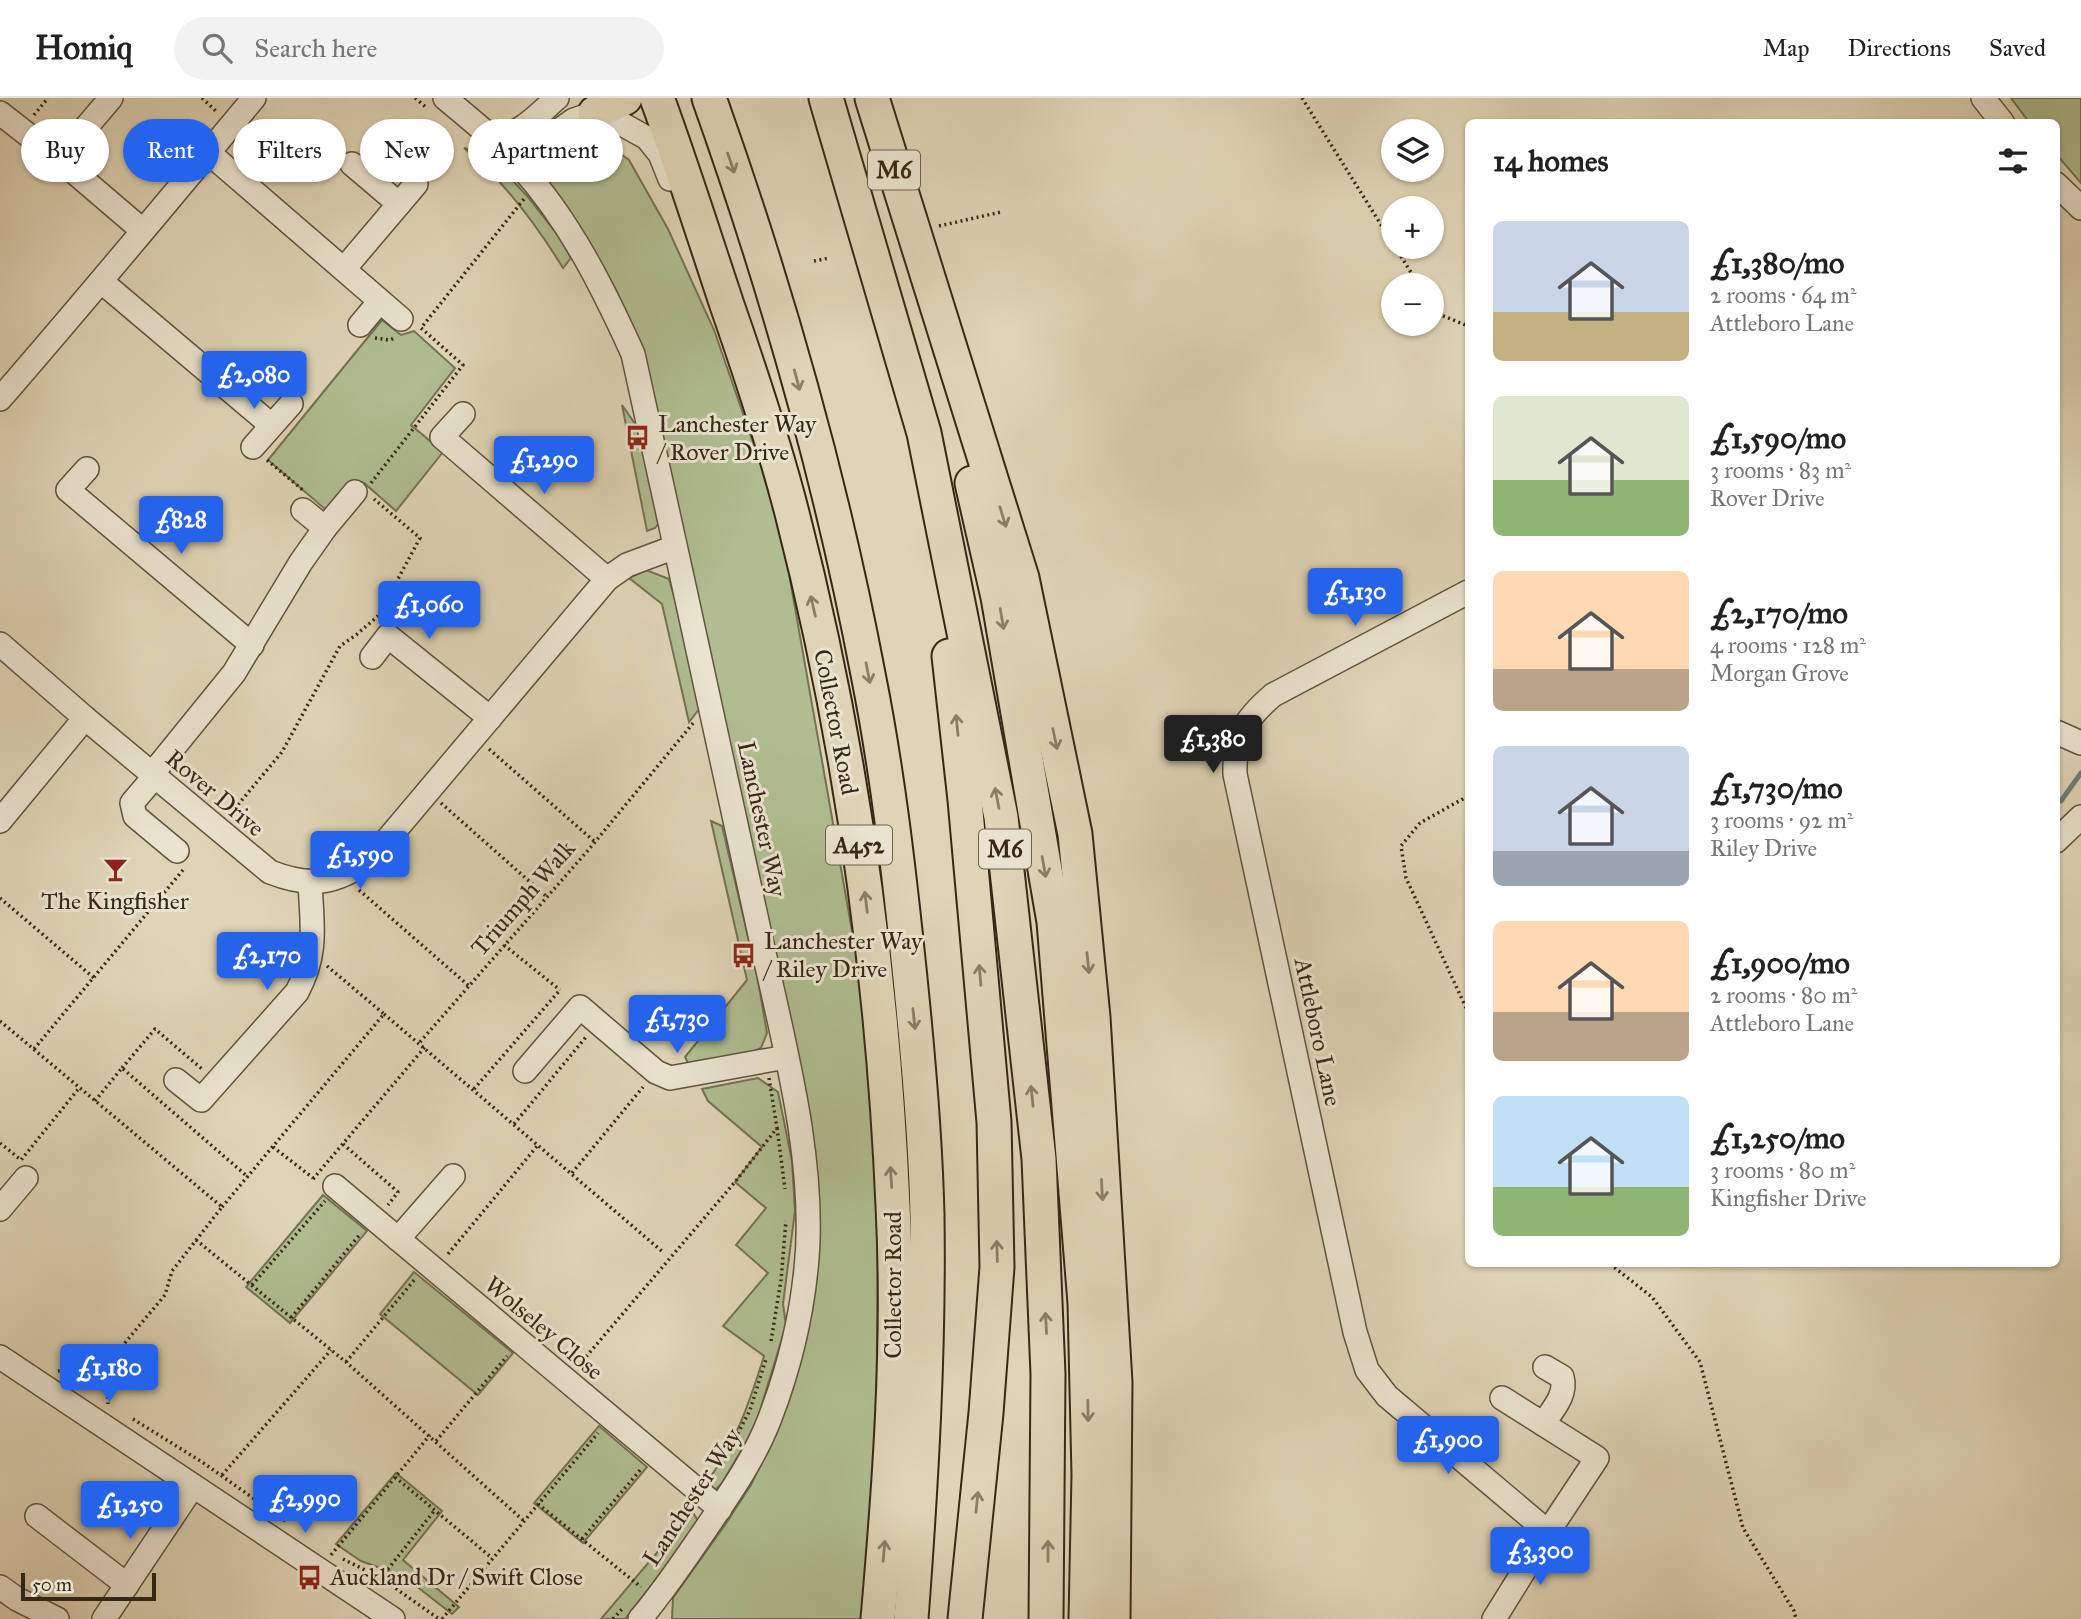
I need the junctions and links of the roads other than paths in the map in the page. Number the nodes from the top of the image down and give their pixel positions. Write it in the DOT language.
graph roads {
  1 [pos="111,98"];
  2 [pos="254,98"];
  3 [pos="556,98"];
  4 [pos="625,98"];
  5 [pos="657,98"];
  6 [pos="709,98"];
  7 [pos="826,98"];
  8 [pos="872,98"];
  9 [pos="1983,98"];
  10 [pos="440,106"];
  11 [pos="0,113"];
  12 [pos="595,113"];
  13 [pos="93,119"];
  14 [pos="532,119"];
  15 [pos="577,119"];
  16 [pos="2000,119"];
  17 [pos="468,123"];
  18 [pos="21,129"];
  19 [pos="219,141"];
  20 [pos="219,162"];
  21 [pos="352,164"];
  22 [pos="86,182"];
  23 [pos="184,182"];
  24 [pos="533,182"];
  25 [pos="416,184"];
  26 [pos="2060,188"];
  27 [pos="399,204"];
  28 [pos="2081,208"];
  29 [pos="142,230"];
  30 [pos="928,234"];
  31 [pos="344,270"];
  32 [pos="102,282"];
  33 [pos="380,301"];
  34 [pos="401,319"];
  35 [pos="360,325"];
  36 [pos="0,399"];
  37 [pos="291,404"];
  38 [pos="762,409"];
  39 [pos="463,414"];
  40 [pos="271,425"];
  41 [pos="924,433"];
  42 [pos="253,447"];
  43 [pos="87,470"];
  44 [pos="360,492"];
  45 [pos="303,510"];
  46 [pos="325,528"];
  47 [pos="675,547"];
  48 [pos="607,579"];
  49 [pos="1465,595"];
  50 [pos="0,644"];
  51 [pos="252,645"];
  52 [pos="372,657"];
  53 [pos="85,718"];
  54 [pos="490,718"];
  55 [pos="2060,734"];
  56 [pos="2081,743"];
  57 [pos="153,775"];
  58 [pos="2081,817"];
  59 [pos="0,821"];
  60 [pos="2060,837"];
  61 [pos="184,856"];
  62 [pos="310,883"];
  63 [pos="776,1059"];
  64 [pos="525,1072"];
  65 [pos="176,1080"];
  66 [pos="453,1175"];
  67 [pos="26,1178"];
  68 [pos="333,1190"];
  69 [pos="0,1209"];
  70 [pos="398,1239"];
  71 [pos="0,1357"];
  72 [pos="1545,1367"];
  73 [pos="1502,1398"];
  74 [pos="1543,1424"];
  75 [pos="199,1491"];
  76 [pos="720,1509"];
  77 [pos="37,1516"];
  78 [pos="1548,1532"];
  79 [pos="127,1585"];
  80 [pos="0,1587"];
  81 [pos="641,1605"];
  82 [pos="57,1619"];
  83 [pos="104,1619"];
  84 [pos="393,1619"];
  85 [pos="878,1619"];
  86 [pos="911,1619"];
  87 [pos="965,1619"];
  88 [pos="1046,1619"];
  89 [pos="1086,1619"];
  90 [pos="1113,1619"];
  91 [pos="1494,1619"];
  1 -- 13 [label="street"];
  2 -- 19 [label="street"];
  3 -- 14 [label="street"];
  4 -- 12 [label="highway"];
  5 -- 38 [label="highway, Collector Road / A452"];
  6 -- 86 [label="highway, Collector Road / A452, one-way"];
  7 -- 41 [label="highway, M6"];
  8 -- 30 [label="highway, M6"];
  9 -- 16 [label="street"];
  10 -- 17 [label="street, Lanchester Way"];
  11 -- 18 [label="street"];
  12 -- 15 [label="street"];
  12 -- 38 [label="street"];
  20 -- 31 [label="street"];
  21 -- 27 [label="street"];
  22 -- 29 [label="street"];
  23 -- 29 [label="street"];
  24 -- 47 [label="street, Lanchester Way"];
  25 -- 27 [label="street"];
  26 -- 28 [label="street"];
  27 -- 31 [label="street"];
  29 -- 32 [label="street"];
  30 -- 89 [label="highway, M6, one-way"];
  30 -- 90 [label="highway, one-way"];
  31 -- 33 [label="street"];
  32 -- 36 [label="street"];
  32 -- 40 [label="street"];
  33 -- 34 [label="street"];
  33 -- 35 [label="street"];
  37 -- 40 [label="street"];
  85 -- 38 [label="highway, Collector Road / A452, one-way"];
  39 -- 48 [label="street"];
  40 -- 42 [label="street"];
  87 -- 41 [label="highway, one-way"];
  88 -- 41 [label="highway, M6, one-way"];
  43 -- 51 [label="street"];
  44 -- 46 [label="street"];
  45 -- 46 [label="street"];
  46 -- 51 [label="street"];
  47 -- 48 [label="street, Rover Drive"];
  47 -- 63 [label="street, Lanchester Way"];
  48 -- 54 [label="street, Rover Drive"];
  49 -- 78 [label="street, Attleboro Lane"];
  50 -- 53 [label="street, Rover Drive"];
  51 -- 57 [label="street"];
  52 -- 54 [label="street"];
  53 -- 57 [label="street, Rover Drive"];
  53 -- 59 [label="street"];
  54 -- 62 [label="street, Rover Drive"];
  55 -- 56 [label="street"];
  57 -- 61 [label="street"];
  57 -- 62 [label="street, Rover Drive"];
  58 -- 60 [label="street"];
  62 -- 65 [label="street"];
  63 -- 64 [label="street"];
  63 -- 76 [label="street, Lanchester Way"];
  66 -- 70 [label="street"];
  67 -- 69 [label="street"];
  68 -- 70 [label="street, Wolseley Close"];
  70 -- 76 [label="street, Wolseley Close"];
  71 -- 75 [label="street"];
  72 -- 74 [label="street"];
  73 -- 74 [label="street"];
  74 -- 78 [label="street"];
  75 -- 79 [label="street"];
  75 -- 84 [label="street"];
  76 -- 81 [label="street, Lanchester Way"];
  77 -- 79 [label="street"];
  78 -- 91 [label="street"];
  79 -- 83 [label="street"];
  80 -- 82 [label="street"];
}
